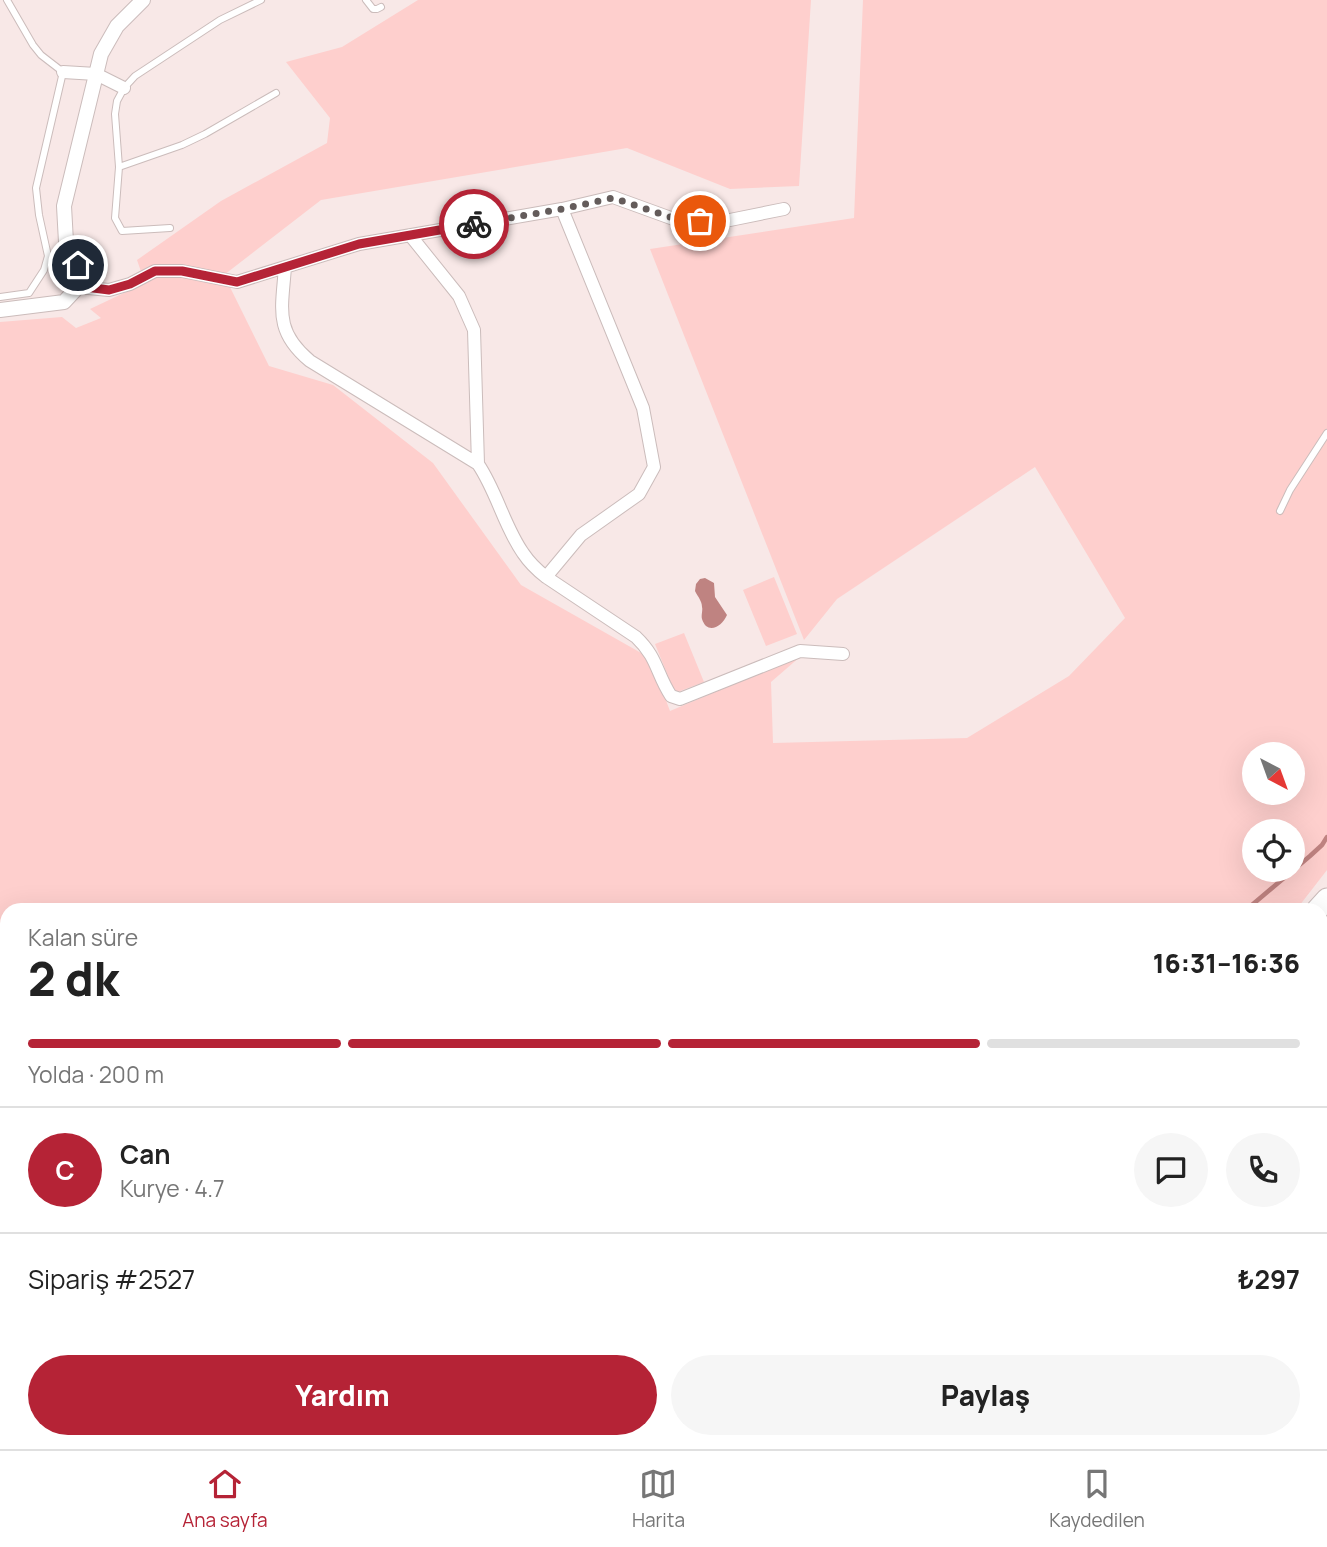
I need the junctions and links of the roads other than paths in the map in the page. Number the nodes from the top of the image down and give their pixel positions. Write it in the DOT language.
graph roads {
  1 [pos="7,0"];
  2 [pos="143,0"];
  3 [pos="261,0"];
  4 [pos="366,0"];
  5 [pos="380,7"];
  6 [pos="63,72"];
  7 [pos="96,74"];
  8 [pos="124,88"];
  9 [pos="276,93"];
  10 [pos="118,167"];
  11 [pos="562,209"];
  12 [pos="784,209"];
  13 [pos="170,228"];
  14 [pos="410,235"];
  15 [pos="285,267"];
  16 [pos="78,286"];
  17 [pos="0,296"];
  18 [pos="0,310"];
  19 [pos="1327,433"];
  20 [pos="478,464"];
  21 [pos="1280,511"];
  22 [pos="546,577"];
  23 [pos="843,654"];
  1 -- 6 [label="lane"];
  2 -- 7 [label="street"];
  3 -- 8 [label="lane"];
  4 -- 5 [label="lane"];
  6 -- 7 [label="street"];
  6 -- 17 [label="lane"];
  7 -- 8 [label="street"];
  7 -- 16 [label="street"];
  8 -- 10 [label="lane"];
  9 -- 10 [label="lane"];
  10 -- 13 [label="lane"];
  11 -- 12 [label="street"];
  11 -- 14 [label="street"];
  11 -- 22 [label="street"];
  14 -- 15 [label="street"];
  14 -- 20 [label="street"];
  15 -- 16 [label="street"];
  15 -- 20 [label="street"];
  16 -- 18 [label="street"];
  19 -- 21 [label="lane"];
  20 -- 22 [label="street"];
  22 -- 23 [label="street"];
}
